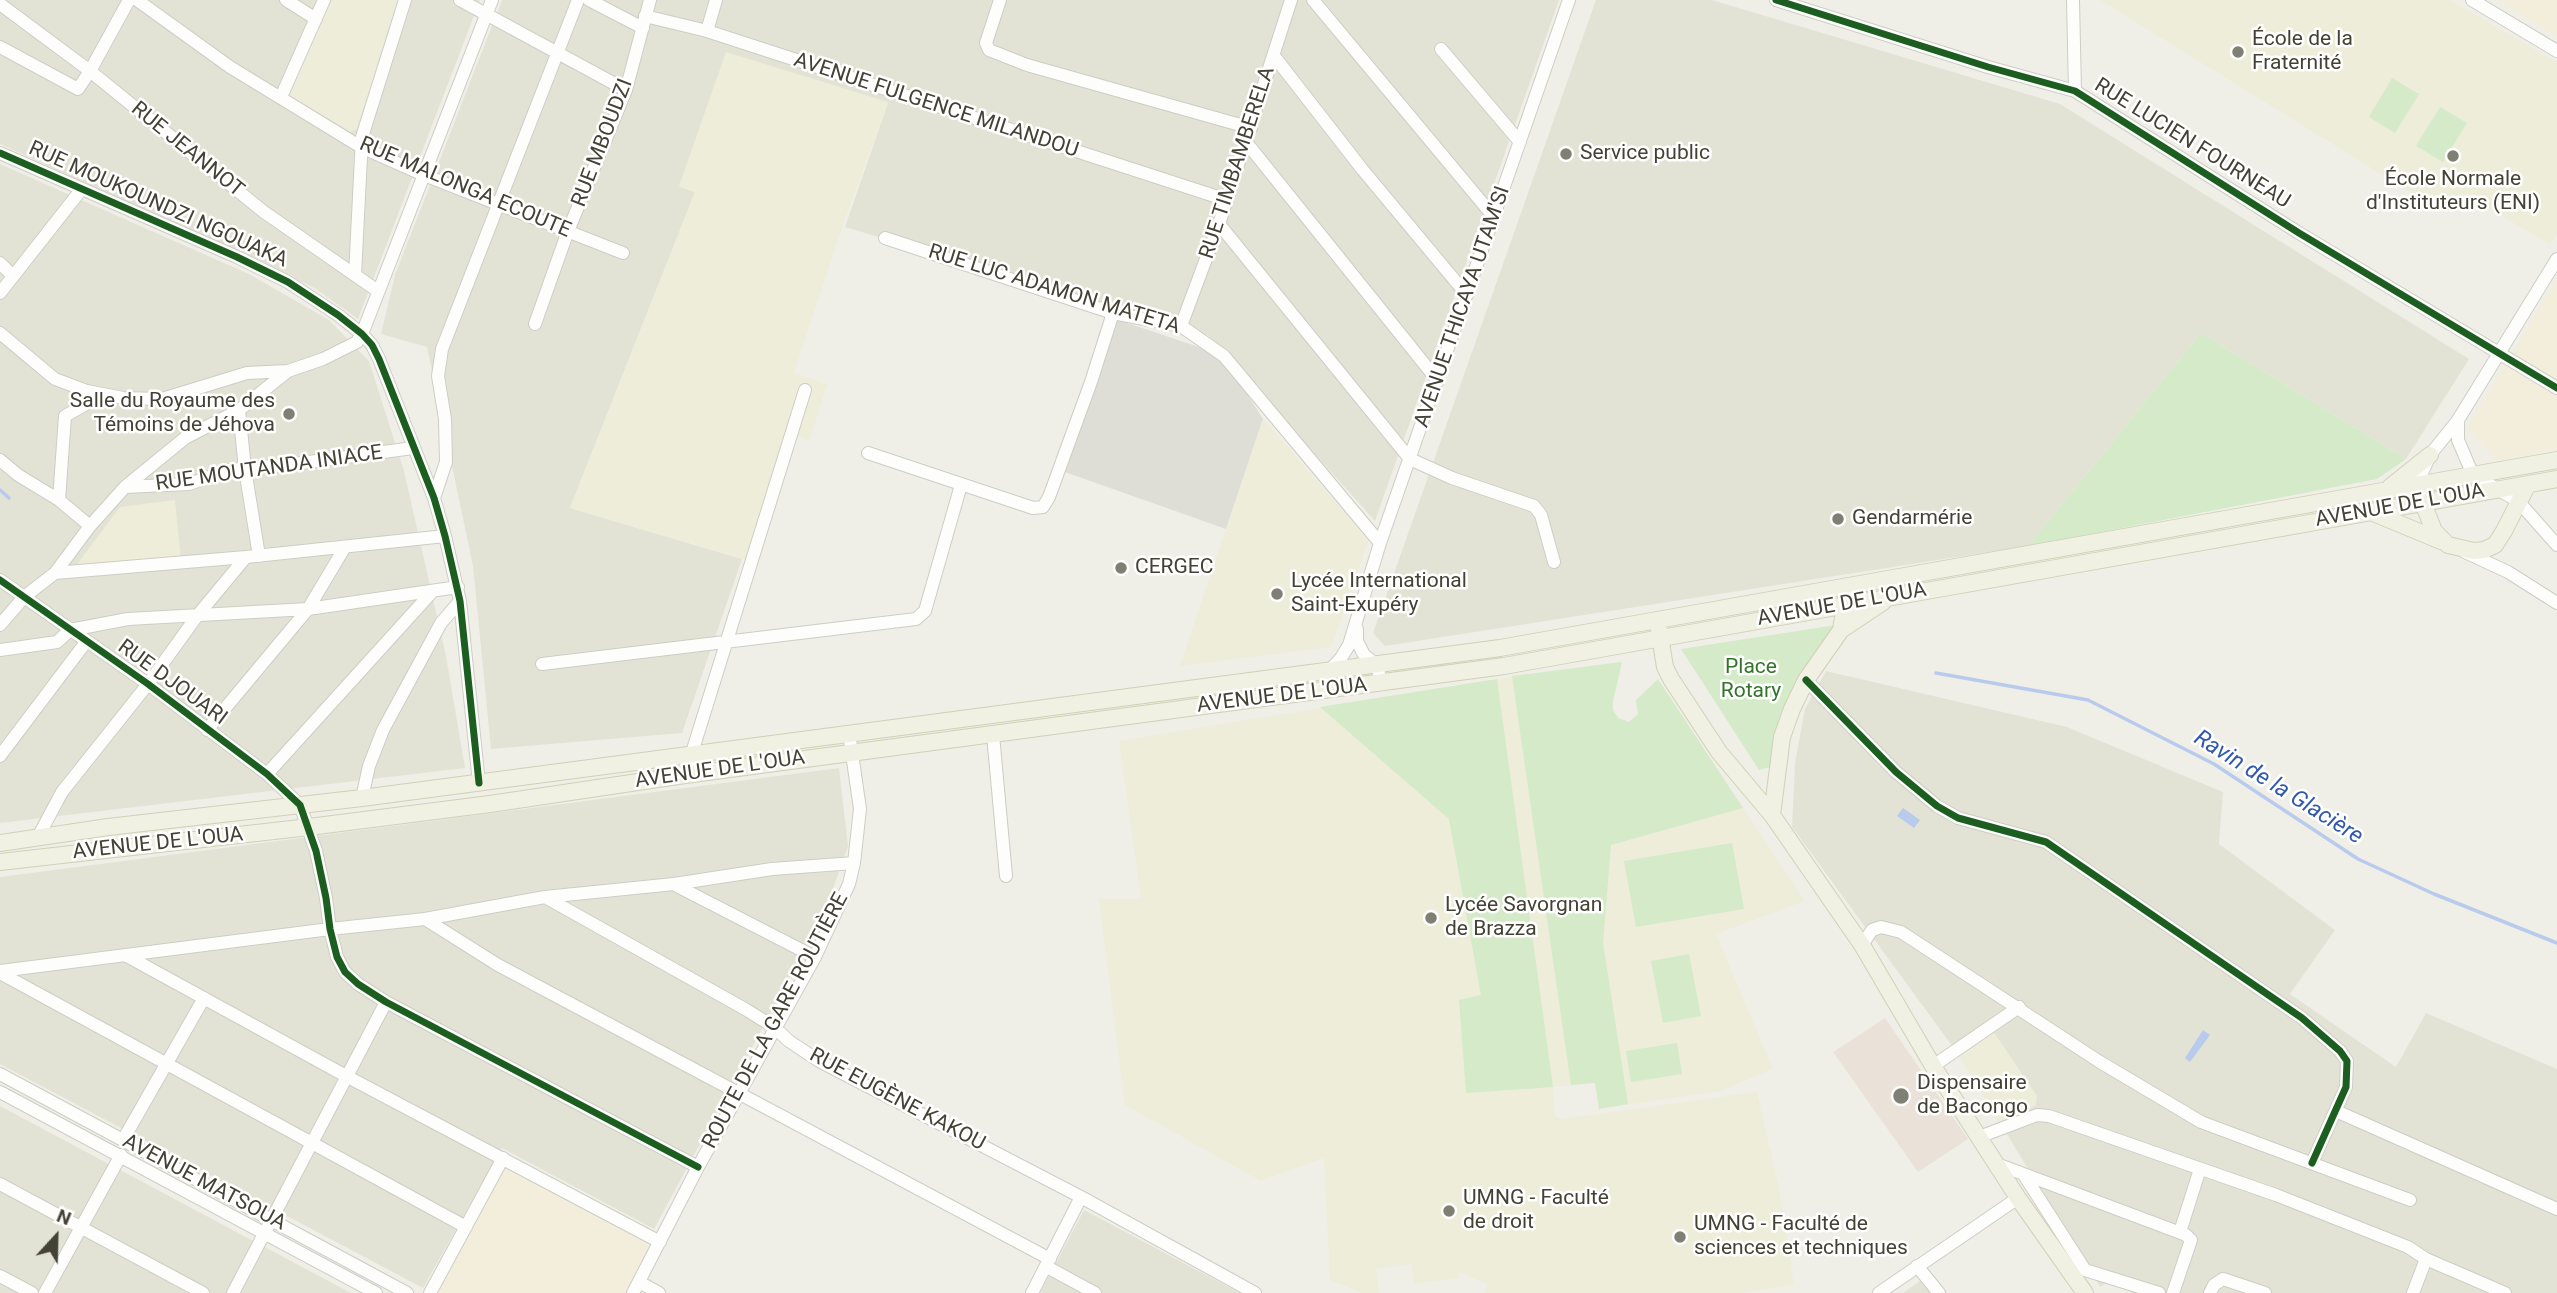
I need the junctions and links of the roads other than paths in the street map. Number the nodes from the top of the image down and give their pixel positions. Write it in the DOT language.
graph roads {
  1 [pos="129,0"];
  2 [pos="136,0"];
  3 [pos="286,0"];
  4 [pos="324,0"];
  5 [pos="405,0"];
  6 [pos="460,0"];
  7 [pos="492,0"];
  8 [pos="578,0"];
  9 [pos="589,0"];
  10 [pos="650,0"];
  11 [pos="716,0"];
  12 [pos="1000,0"];
  13 [pos="1291,0"];
  14 [pos="1313,0"];
  15 [pos="1569,0"];
  16 [pos="1776,0"];
  17 [pos="2073,0"];
  18 [pos="2472,0"];
  19 [pos="0,4"];
  20 [pos="486,15"];
  21 [pos="316,19"];
  22 [pos="644,22"];
  23 [pos="707,31"];
  24 [pos="0,47"];
  25 [pos="1441,49"];
  26 [pos="2557,51"];
  27 [pos="557,54"];
  28 [pos="1273,56"];
  29 [pos="90,71"];
  30 [pos="626,90"];
  31 [pos="2075,91"];
  32 [pos="281,97"];
  33 [pos="1251,128"];
  34 [pos="1246,142"];
  35 [pos="1520,142"];
  36 [pos="361,147"];
  37 [pos="0,153"];
  38 [pos="425,175"];
  39 [pos="81,190"];
  40 [pos="1227,200"];
  41 [pos="500,205"];
  42 [pos="1494,217"];
  43 [pos="1219,224"];
  44 [pos="568,231"];
  45 [pos="885,238"];
  46 [pos="623,253"];
  47 [pos="2557,259"];
  48 [pos="0,263"];
  49 [pos="355,275"];
  50 [pos="13,276"];
  51 [pos="378,291"];
  52 [pos="0,293"];
  53 [pos="1467,295"];
  54 [pos="1113,313"];
  55 [pos="535,324"];
  56 [pos="1181,326"];
  57 [pos="0,333"];
  58 [pos="362,334"];
  59 [pos="2500,355"];
  60 [pos="288,371"];
  61 [pos="1438,381"];
  62 [pos="2557,388"];
  63 [pos="805,390"];
  64 [pos="102,395"];
  65 [pos="239,410"];
  66 [pos="2458,420"];
  67 [pos="413,448"];
  68 [pos="868,453"];
  69 [pos="2430,456"];
  70 [pos="0,460"];
  71 [pos="1410,460"];
  72 [pos="2557,460"];
  73 [pos="245,469"];
  74 [pos="2473,475"];
  75 [pos="2557,479"];
  76 [pos="2417,484"];
  77 [pos="2528,484"];
  78 [pos="961,485"];
  79 [pos="125,487"];
  80 [pos="2387,489"];
  81 [pos="2498,489"];
  82 [pos="434,498"];
  83 [pos="59,500"];
  84 [pos="2518,501"];
  85 [pos="2423,503"];
  86 [pos="2369,511"];
  87 [pos="90,526"];
  88 [pos="445,536"];
  89 [pos="1380,543"];
  90 [pos="2448,545"];
  91 [pos="2557,545"];
  92 [pos="345,547"];
  93 [pos="252,557"];
  94 [pos="1553,562"];
  95 [pos="55,573"];
  96 [pos="0,580"];
  97 [pos="458,586"];
  98 [pos="432,592"];
  99 [pos="1847,596"];
  100 [pos="1893,596"];
  101 [pos="24,597"];
  102 [pos="460,601"];
  103 [pos="2557,603"];
  104 [pos="308,609"];
  105 [pos="1358,615"];
  106 [pos="197,616"];
  107 [pos="1657,621"];
  108 [pos="0,625"];
  109 [pos="70,630"];
  110 [pos="1841,630"];
  111 [pos="1660,639"];
  112 [pos="727,641"];
  113 [pos="86,642"];
  114 [pos="1634,644"];
  115 [pos="0,650"];
  116 [pos="542,664"];
  117 [pos="1378,666"];
  118 [pos="1665,667"];
  119 [pos="1329,671"];
  120 [pos="1806,680"];
  121 [pos="1380,682"];
  122 [pos="148,684"];
  123 [pos="1330,690"];
  124 [pos="207,730"];
  125 [pos="849,733"];
  126 [pos="993,735"];
  127 [pos="853,752"];
  128 [pos="692,754"];
  129 [pos="0,756"];
  130 [pos="267,774"];
  131 [pos="685,775"];
  132 [pos="479,783"];
  133 [pos="362,799"];
  134 [pos="300,805"];
  135 [pos="1772,816"];
  136 [pos="309,827"];
  137 [pos="38,838"];
  138 [pos="0,843"];
  139 [pos="0,862"];
  140 [pos="854,863"];
  141 [pos="1006,876"];
  142 [pos="674,884"];
  143 [pos="545,897"];
  144 [pos="425,919"];
  145 [pos="330,929"];
  146 [pos="1862,945"];
  147 [pos="124,955"];
  148 [pos="815,957"];
  149 [pos="0,972"];
  150 [pos="204,998"];
  151 [pos="386,1002"];
  152 [pos="2019,1007"];
  153 [pos="774,1027"];
  154 [pos="165,1065"];
  155 [pos="1933,1066"];
  156 [pos="0,1074"];
  157 [pos="346,1076"];
  158 [pos="0,1092"];
  159 [pos="739,1092"];
  160 [pos="2336,1111"];
  161 [pos="1979,1137"];
  162 [pos="123,1140"];
  163 [pos="311,1144"];
  164 [pos="121,1155"];
  165 [pos="503,1158"];
  166 [pos="2312,1163"];
  167 [pos="1997,1164"];
  168 [pos="698,1167"];
  169 [pos="2200,1169"];
  170 [pos="2024,1175"];
  171 [pos="0,1184"];
  172 [pos="1081,1197"];
  173 [pos="2018,1198"];
  174 [pos="2410,1200"];
  175 [pos="2557,1209"];
  176 [pos="273,1220"];
  177 [pos="466,1227"];
  178 [pos="81,1228"];
  179 [pos="266,1232"];
  180 [pos="2179,1232"];
  181 [pos="660,1242"];
  182 [pos="2426,1259"];
  183 [pos="1048,1263"];
  184 [pos="1917,1266"];
  185 [pos="371,1274"];
  186 [pos="0,1276"];
  187 [pos="364,1286"];
  188 [pos="636,1288"];
  189 [pos="32,1293"];
  190 [pos="45,1293"];
  191 [pos="203,1293"];
  192 [pos="233,1293"];
  193 [pos="376,1293"];
  194 [pos="407,1293"];
  195 [pos="430,1293"];
  196 [pos="659,1293"];
  197 [pos="1032,1293"];
  198 [pos="1095,1293"];
  199 [pos="1255,1293"];
  200 [pos="1879,1293"];
  201 [pos="1939,1293"];
  202 [pos="2085,1293"];
  203 [pos="2159,1293"];
  204 [pos="2173,1293"];
  205 [pos="2210,1293"];
  206 [pos="2265,1293"];
  207 [pos="2413,1293"];
  208 [pos="2505,1293"];
  1 -- 29 [label="street"];
  2 -- 32 [label="street, RUE MALONGA ECOUTE"];
  3 -- 21 [label="street"];
  4 -- 21 [label="street"];
  5 -- 36 [label="street"];
  6 -- 20 [label="street"];
  7 -- 20 [label="street"];
  8 -- 27 [label="street"];
  9 -- 22 [label="street, AVENUE FULGENCE MILANDOU"];
  10 -- 22 [label="street, RUE MBOUDZI"];
  11 -- 23 [label="street"];
  12 -- 33 [label="street"];
  13 -- 28 [label="street, RUE TIMBAMBERELA"];
  14 -- 42 [label="street"];
  15 -- 35 [label="street, AVENUE THICAYA UTAM'SI"];
  16 -- 31 [label="street, RUE LUCIEN FOURNEAU"];
  17 -- 31 [label="street"];
  18 -- 26 [label="street"];
  19 -- 29 [label="street, RUE JEANNOT"];
  20 -- 27 [label="street"];
  20 -- 38 [label="street"];
  21 -- 32 [label="street"];
  22 -- 23 [label="street, AVENUE FULGENCE MILANDOU"];
  22 -- 30 [label="street, RUE MBOUDZI"];
  23 -- 40 [label="street, AVENUE FULGENCE MILANDOU"];
  24 -- 29 [label="street"];
  25 -- 35 [label="street"];
  27 -- 30 [label="street"];
  27 -- 41 [label="street"];
  28 -- 33 [label="street, RUE TIMBAMBERELA"];
  28 -- 53 [label="street"];
  29 -- 49 [label="street, RUE JEANNOT"];
  30 -- 44 [label="street, RUE MBOUDZI"];
  31 -- 59 [label="street, RUE LUCIEN FOURNEAU"];
  32 -- 36 [label="street, RUE MALONGA ECOUTE"];
  33 -- 34 [label="street, RUE TIMBAMBERELA"];
  34 -- 40 [label="street, RUE TIMBAMBERELA"];
  34 -- 61 [label="street"];
  35 -- 42 [label="street, AVENUE THICAYA UTAM'SI"];
  36 -- 38 [label="street, RUE MALONGA ECOUTE"];
  36 -- 49 [label="street"];
  37 -- 39 [label="street, RUE MOUKOUNDZI NGOUAKA"];
  38 -- 41 [label="street, RUE MALONGA ECOUTE"];
  38 -- 51 [label="street"];
  39 -- 50 [label="street"];
  39 -- 58 [label="street, RUE MOUKOUNDZI NGOUAKA"];
  40 -- 43 [label="street, RUE TIMBAMBERELA"];
  41 -- 44 [label="street, RUE MALONGA ECOUTE"];
  41 -- 82 [label="street"];
  42 -- 53 [label="street, AVENUE THICAYA UTAM'SI"];
  43 -- 56 [label="street, RUE TIMBAMBERELA"];
  43 -- 71 [label="street"];
  44 -- 46 [label="street, RUE MALONGA ECOUTE"];
  44 -- 55 [label="street, RUE MBOUDZI"];
  45 -- 54 [label="street, RUE LUC ADAMON MATETA"];
  47 -- 59 [label="street"];
  48 -- 50 [label="street"];
  49 -- 51 [label="street, RUE JEANNOT"];
  50 -- 52 [label="street"];
  51 -- 58 [label="street"];
  53 -- 61 [label="street, AVENUE THICAYA UTAM'SI"];
  54 -- 56 [label="street, RUE LUC ADAMON MATETA"];
  54 -- 78 [label="street"];
  56 -- 89 [label="street, RUE LUC ADAMON MATETA"];
  57 -- 64 [label="street"];
  58 -- 60 [label="street"];
  58 -- 67 [label="street, RUE MOUKOUNDZI NGOUAKA"];
  59 -- 62 [label="street, RUE LUCIEN FOURNEAU"];
  59 -- 66 [label="street"];
  60 -- 64 [label="street"];
  60 -- 65 [label="street"];
  61 -- 71 [label="street, AVENUE THICAYA UTAM'SI"];
  63 -- 112 [label="street"];
  64 -- 83 [label="street"];
  65 -- 73 [label="street"];
  65 -- 79 [label="street"];
  66 -- 69 [label="street"];
  66 -- 74 [label="street"];
  67 -- 73 [label="street, RUE MOUTANDA INIACE"];
  67 -- 82 [label="street, RUE MOUKOUNDZI NGOUAKA"];
  68 -- 78 [label="street"];
  69 -- 76 [label="street"];
  69 -- 80 [label="main road"];
  70 -- 83 [label="street"];
  71 -- 89 [label="street, AVENUE THICAYA UTAM'SI"];
  71 -- 94 [label="street"];
  72 -- 74 [label="main road, AVENUE DE L'OUA"];
  73 -- 79 [label="street, RUE MOUTANDA INIACE"];
  73 -- 93 [label="street"];
  74 -- 76 [label="main road, AVENUE DE L'OUA"];
  74 -- 81 [label="street"];
  75 -- 77 [label="main road, AVENUE DE L'OUA"];
  76 -- 80 [label="main road, AVENUE DE L'OUA"];
  76 -- 85 [label="street"];
  77 -- 81 [label="main road, AVENUE DE L'OUA"];
  77 -- 84 [label="main road"];
  78 -- 112 [label="street"];
  79 -- 87 [label="street"];
  80 -- 99 [label="main road, AVENUE DE L'OUA"];
  81 -- 84 [label="street"];
  81 -- 85 [label="main road, AVENUE DE L'OUA"];
  82 -- 88 [label="street, RUE MOUKOUNDZI NGOUAKA"];
  83 -- 87 [label="street"];
  84 -- 90 [label="main road"];
  84 -- 91 [label="street"];
  85 -- 86 [label="main road, AVENUE DE L'OUA"];
  85 -- 90 [label="main road"];
  86 -- 90 [label="main road"];
  86 -- 100 [label="main road, AVENUE DE L'OUA"];
  87 -- 95 [label="street"];
  88 -- 92 [label="street"];
  88 -- 97 [label="street, RUE MOUKOUNDZI NGOUAKA"];
  89 -- 105 [label="street, AVENUE THICAYA UTAM'SI"];
  90 -- 103 [label="street"];
  92 -- 93 [label="street"];
  92 -- 104 [label="street"];
  93 -- 95 [label="street"];
  93 -- 106 [label="street"];
  95 -- 101 [label="street"];
  96 -- 101 [label="street, RUE DJOUARI"];
  97 -- 98 [label="street"];
  97 -- 102 [label="street, RUE MOUKOUNDZI NGOUAKA"];
  98 -- 104 [label="street"];
  98 -- 130 [label="street"];
  99 -- 100 [label="main road, AVENUE DE L'OUA"];
  99 -- 107 [label="main road, AVENUE DE L'OUA"];
  99 -- 110 [label="main road"];
  99 -- 111 [label="main road, AVENUE DE L'OUA"];
  100 -- 110 [label="main road"];
  101 -- 108 [label="street"];
  101 -- 109 [label="street, RUE DJOUARI"];
  102 -- 132 [label="street, RUE MOUKOUNDZI NGOUAKA"];
  102 -- 133 [label="street"];
  104 -- 106 [label="street"];
  104 -- 124 [label="street"];
  105 -- 117 [label="street, AVENUE THICAYA UTAM'SI"];
  105 -- 119 [label="street, AVENUE THICAYA UTAM'SI"];
  106 -- 109 [label="street"];
  106 -- 122 [label="street"];
  107 -- 111 [label="main road"];
  107 -- 117 [label="main road, AVENUE DE L'OUA"];
  109 -- 113 [label="street, RUE DJOUARI"];
  109 -- 115 [label="street"];
  110 -- 120 [label="main road"];
  111 -- 114 [label="main road, AVENUE DE L'OUA"];
  111 -- 118 [label="main road"];
  112 -- 116 [label="street"];
  112 -- 128 [label="street"];
  113 -- 122 [label="street, RUE DJOUARI"];
  113 -- 129 [label="street"];
  114 -- 118 [label="main road"];
  114 -- 121 [label="main road, AVENUE DE L'OUA"];
  117 -- 119 [label="main road, AVENUE DE L'OUA"];
  117 -- 121 [label="street"];
  118 -- 135 [label="main road"];
  119 -- 123 [label="street"];
  119 -- 125 [label="main road, AVENUE DE L'OUA"];
  120 -- 135 [label="main road"];
  120 -- 160 [label="street"];
  121 -- 123 [label="main road, AVENUE DE L'OUA"];
  122 -- 124 [label="street, RUE DJOUARI"];
  122 -- 137 [label="street"];
  123 -- 126 [label="main road, AVENUE DE L'OUA"];
  124 -- 130 [label="street, RUE DJOUARI"];
  125 -- 127 [label="street, ROUTE DE LA GARE ROUTIÈRE"];
  125 -- 128 [label="main road, AVENUE DE L'OUA"];
  126 -- 127 [label="main road, AVENUE DE L'OUA"];
  126 -- 141 [label="street"];
  127 -- 131 [label="main road, AVENUE DE L'OUA"];
  127 -- 140 [label="street, ROUTE DE LA GARE ROUTIÈRE"];
  128 -- 131 [label="street"];
  128 -- 132 [label="main road, AVENUE DE L'OUA"];
  130 -- 134 [label="street, RUE DJOUARI"];
  131 -- 136 [label="main road, AVENUE DE L'OUA"];
  132 -- 133 [label="main road, AVENUE DE L'OUA"];
  133 -- 134 [label="main road, AVENUE DE L'OUA"];
  134 -- 136 [label="street, RUE DJOUARI"];
  134 -- 137 [label="main road, AVENUE DE L'OUA"];
  135 -- 146 [label="main road"];
  136 -- 139 [label="main road, AVENUE DE L'OUA"];
  136 -- 145 [label="street, RUE DJOUARI"];
  137 -- 138 [label="main road, AVENUE DE L'OUA"];
  140 -- 142 [label="street"];
  140 -- 148 [label="street, ROUTE DE LA GARE ROUTIÈRE"];
  142 -- 143 [label="street"];
  142 -- 148 [label="street"];
  143 -- 144 [label="street"];
  143 -- 153 [label="street, RUE EUGÈNE KAKOU"];
  144 -- 145 [label="street"];
  144 -- 159 [label="street"];
  145 -- 147 [label="street"];
  145 -- 151 [label="street, RUE DJOUARI"];
  146 -- 152 [label="street"];
  146 -- 155 [label="main road"];
  147 -- 149 [label="street"];
  147 -- 150 [label="street"];
  148 -- 153 [label="street, ROUTE DE LA GARE ROUTIÈRE"];
  149 -- 154 [label="street"];
  150 -- 154 [label="street"];
  150 -- 157 [label="street"];
  151 -- 157 [label="street"];
  151 -- 168 [label="street, RUE DJOUARI"];
  152 -- 155 [label="street"];
  152 -- 166 [label="street"];
  153 -- 159 [label="street, ROUTE DE LA GARE ROUTIÈRE"];
  153 -- 172 [label="street, RUE EUGÈNE KAKOU"];
  154 -- 162 [label="street"];
  154 -- 163 [label="street"];
  155 -- 161 [label="main road"];
  156 -- 162 [label="street, AVENUE MATSOUA"];
  157 -- 163 [label="street"];
  157 -- 165 [label="street"];
  158 -- 164 [label="street, AVENUE MATSOUA"];
  159 -- 168 [label="street, ROUTE DE LA GARE ROUTIÈRE"];
  159 -- 183 [label="street"];
  160 -- 166 [label="street"];
  160 -- 175 [label="street"];
  161 -- 167 [label="main road"];
  161 -- 169 [label="street"];
  162 -- 176 [label="street, AVENUE MATSOUA"];
  163 -- 176 [label="street"];
  163 -- 177 [label="street"];
  164 -- 178 [label="street"];
  164 -- 179 [label="street, AVENUE MATSOUA"];
  165 -- 177 [label="street"];
  165 -- 181 [label="street"];
  166 -- 174 [label="street"];
  167 -- 170 [label="street"];
  167 -- 173 [label="main road"];
  168 -- 181 [label="street, ROUTE DE LA GARE ROUTIÈRE"];
  169 -- 180 [label="street"];
  169 -- 182 [label="street"];
  170 -- 180 [label="street"];
  170 -- 203 [label="street"];
  171 -- 178 [label="street"];
  172 -- 183 [label="street"];
  172 -- 199 [label="street, RUE EUGÈNE KAKOU"];
  173 -- 184 [label="street"];
  173 -- 202 [label="main road"];
  176 -- 179 [label="street"];
  176 -- 185 [label="street, AVENUE MATSOUA"];
  177 -- 195 [label="street"];
  178 -- 190 [label="street"];
  178 -- 191 [label="street"];
  179 -- 187 [label="street, AVENUE MATSOUA"];
  179 -- 192 [label="street"];
  180 -- 204 [label="street"];
  181 -- 188 [label="street, ROUTE DE LA GARE ROUTIÈRE"];
  182 -- 207 [label="street"];
  182 -- 208 [label="street"];
  183 -- 197 [label="street"];
  183 -- 198 [label="street"];
  184 -- 200 [label="street"];
  184 -- 201 [label="street"];
  185 -- 187 [label="street"];
  185 -- 194 [label="street, AVENUE MATSOUA"];
  186 -- 189 [label="street"];
  187 -- 193 [label="street, AVENUE MATSOUA"];
  188 -- 196 [label="street"];
  205 -- 206 [label="street"];
}
